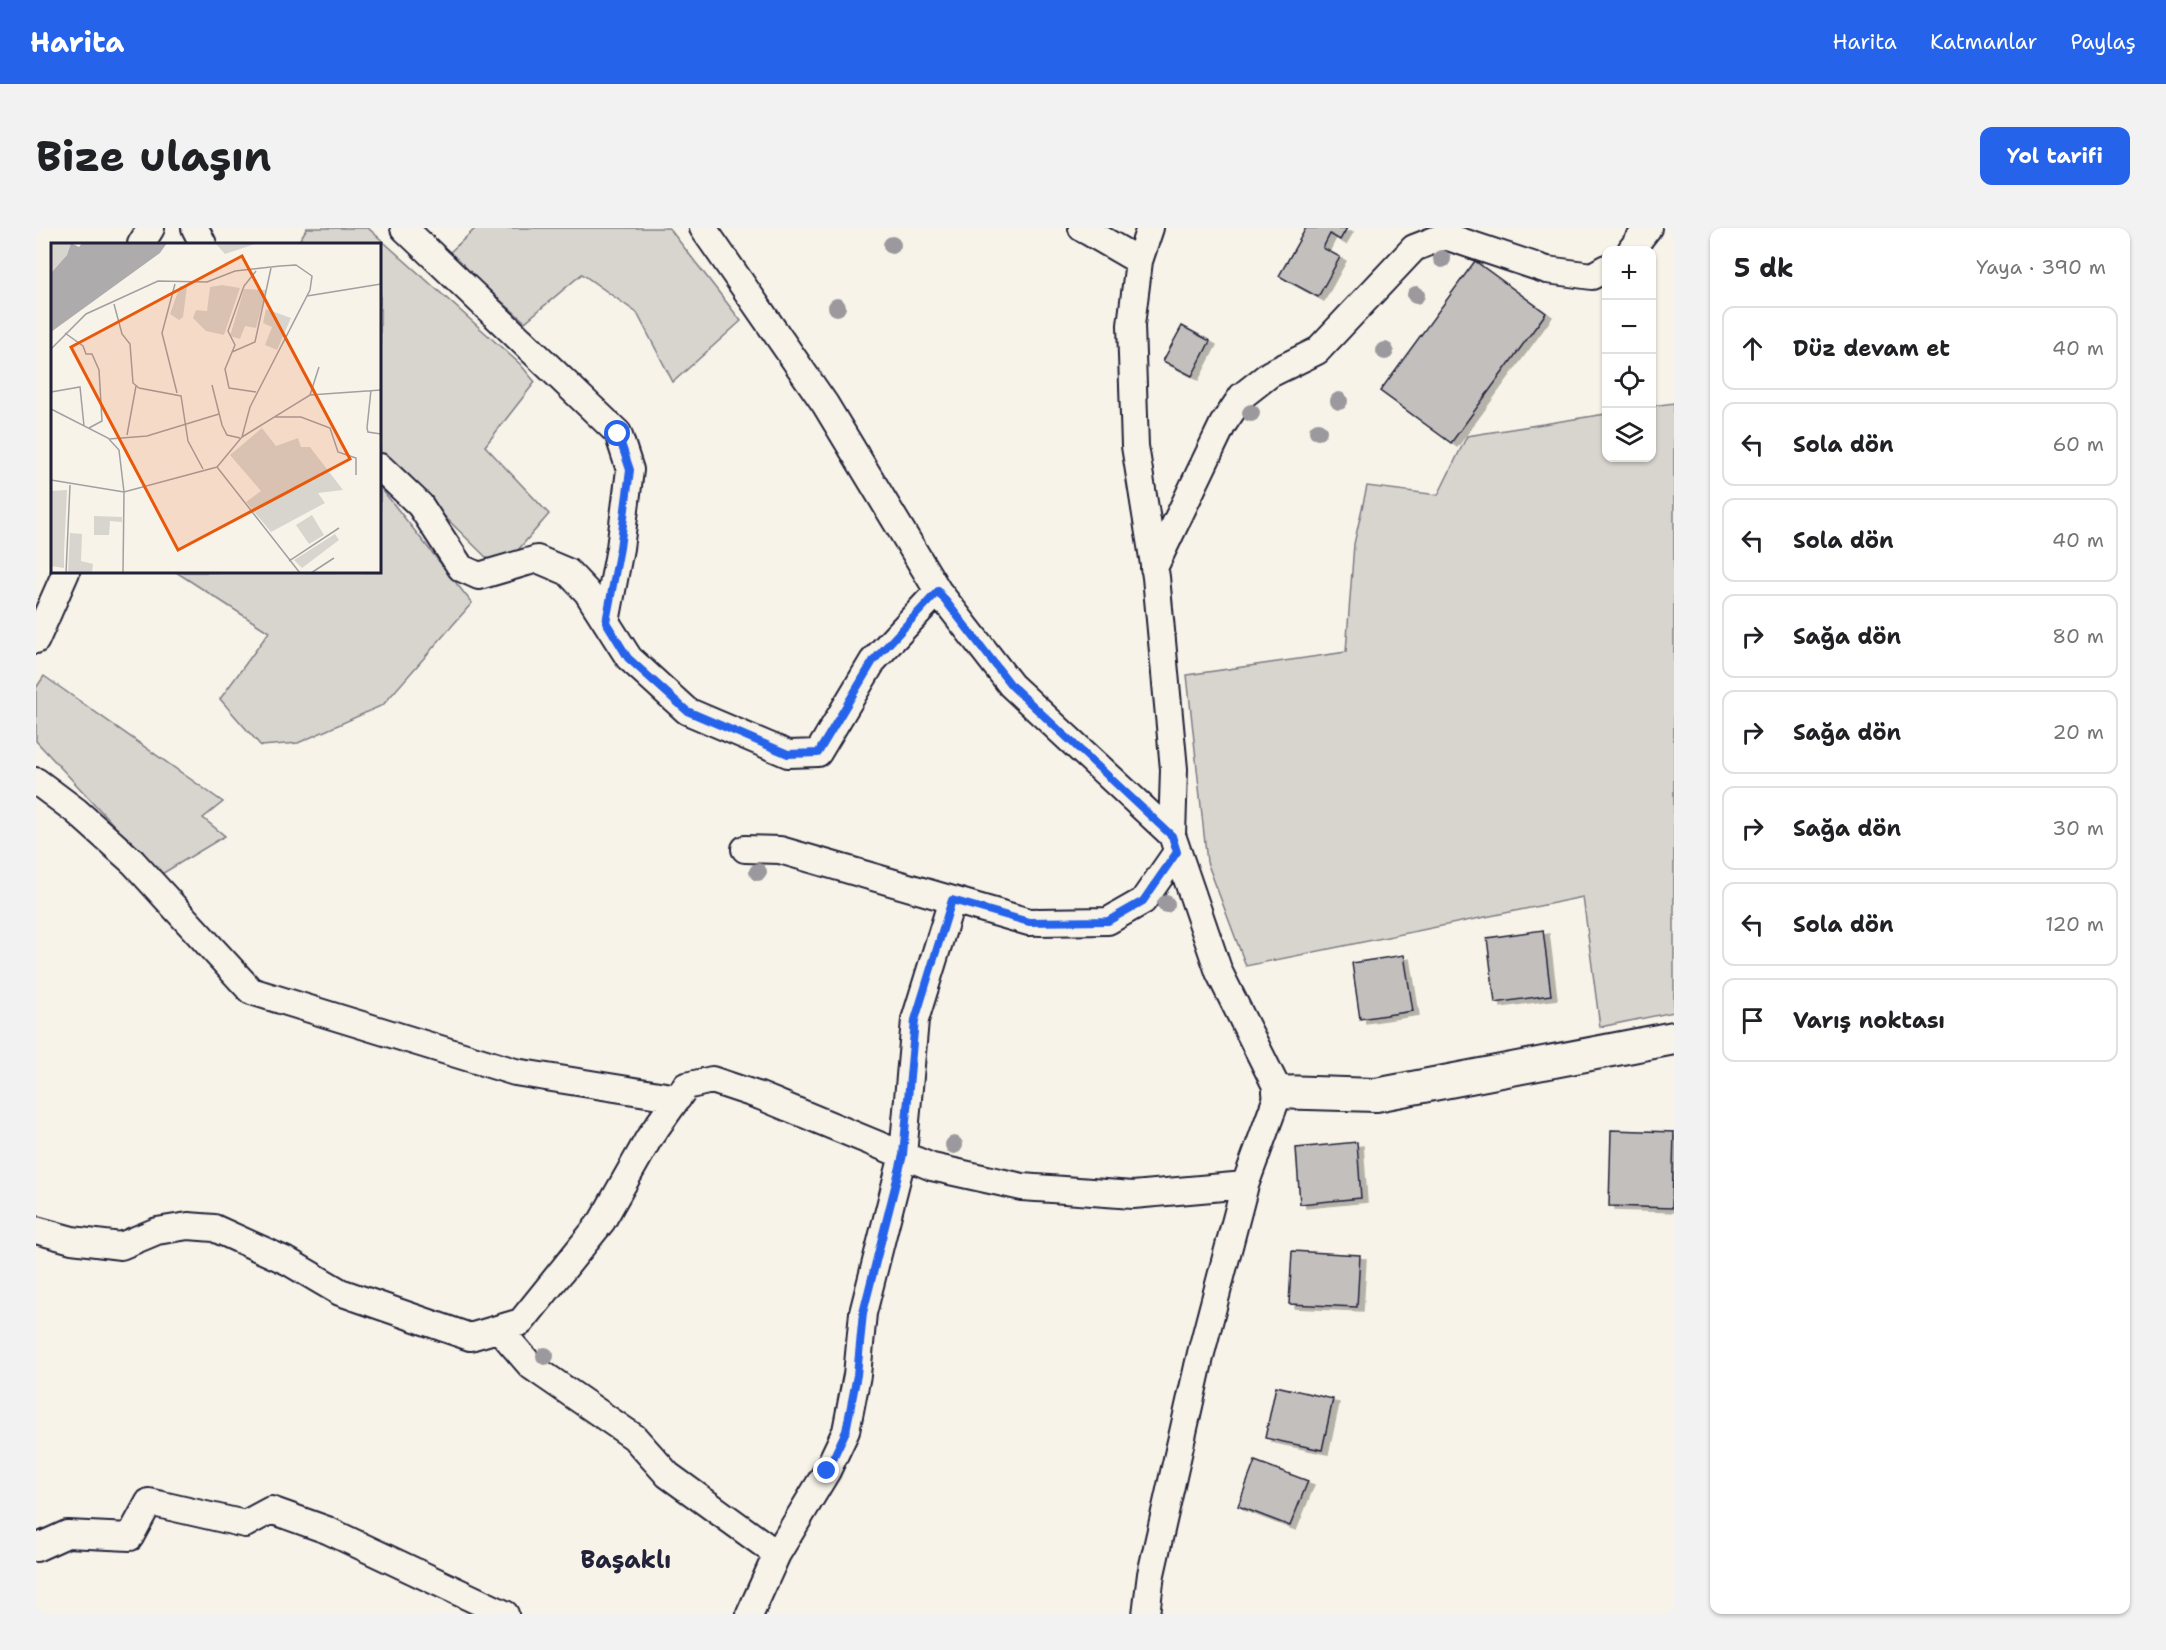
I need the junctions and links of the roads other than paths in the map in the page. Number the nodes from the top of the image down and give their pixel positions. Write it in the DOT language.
graph roads {
  1 [pos="151,228"];
  2 [pos="195,228"];
  3 [pos="404,228"];
  4 [pos="703,228"];
  5 [pos="1082,228"];
  6 [pos="1150,228"];
  7 [pos="1648,228"];
  8 [pos="142,243"];
  9 [pos="202,243"];
  10 [pos="1634,246"];
  11 [pos="1139,261"];
  12 [pos="1602,270"];
  13 [pos="381,468"];
  14 [pos="1154,568"];
  15 [pos="66,573"];
  16 [pos="938,591"];
  17 [pos="606,622"];
  18 [pos="36,640"];
  19 [pos="36,781"];
  20 [pos="1174,844"];
  21 [pos="745,849"];
  22 [pos="952,900"];
  23 [pos="1674,1038"];
  24 [pos="1279,1092"];
  25 [pos="678,1098"];
  26 [pos="903,1155"];
  27 [pos="1245,1185"];
  28 [pos="36,1230"];
  29 [pos="499,1329"];
  30 [pos="36,1548"];
  31 [pos="777,1554"];
  32 [pos="505,1614"];
  33 [pos="750,1614"];
  34 [pos="1146,1614"];
  1 -- 8 [label="street"];
  2 -- 9 [label="street"];
  3 -- 17 [label="street"];
  4 -- 16 [label="street"];
  5 -- 11 [label="street"];
  6 -- 11 [label="street"];
  7 -- 10 [label="street"];
  11 -- 14 [label="street"];
  12 -- 14 [label="street"];
  13 -- 17 [label="street"];
  14 -- 20 [label="street"];
  15 -- 18 [label="street"];
  16 -- 17 [label="street"];
  16 -- 20 [label="street"];
  19 -- 25 [label="street"];
  20 -- 22 [label="street"];
  20 -- 24 [label="street"];
  21 -- 22 [label="street"];
  22 -- 26 [label="street"];
  23 -- 24 [label="street"];
  24 -- 27 [label="street"];
  25 -- 26 [label="street"];
  25 -- 29 [label="street"];
  26 -- 27 [label="street"];
  26 -- 31 [label="street"];
  27 -- 34 [label="street"];
  28 -- 29 [label="street"];
  29 -- 31 [label="street"];
  30 -- 32 [label="street"];
  31 -- 33 [label="street"];
}
